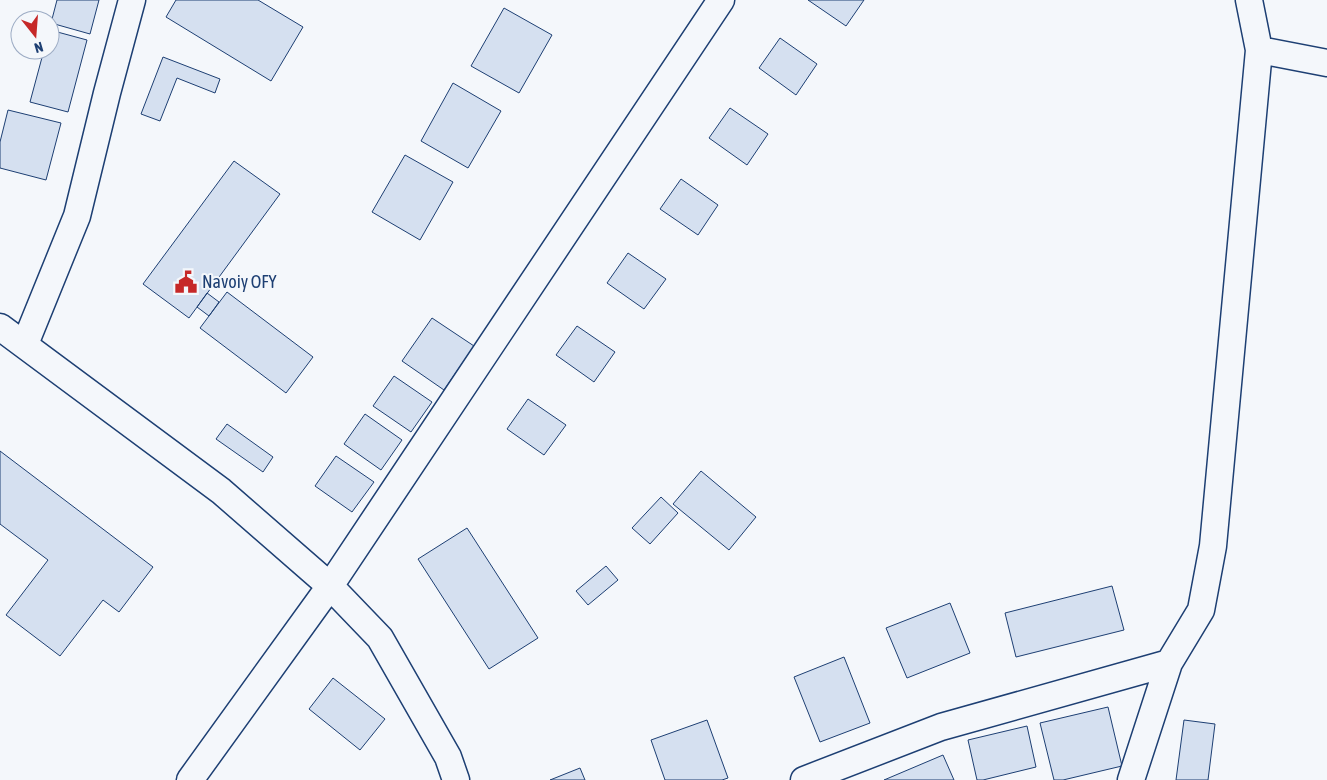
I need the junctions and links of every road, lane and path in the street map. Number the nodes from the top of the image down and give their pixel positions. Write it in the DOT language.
graph roads {
  1 [pos="132,0"];
  2 [pos="721,0"];
  3 [pos="1250,0"];
  4 [pos="1259,50"];
  5 [pos="1327,63"];
  6 [pos="0,327"];
  7 [pos="25,344"];
  8 [pos="330,586"];
  9 [pos="1170,663"];
  10 [pos="190,780"];
  11 [pos="456,780"];
  12 [pos="804,780"];
  13 [pos="1131,780"];
  1 -- 7 [label="street"];
  2 -- 8 [label="street"];
  3 -- 4 [label="street"];
  4 -- 5 [label="street"];
  4 -- 9 [label="street"];
  6 -- 7 [label="street"];
  7 -- 8 [label="street"];
  8 -- 10 [label="street"];
  8 -- 11 [label="street"];
  9 -- 12 [label="street"];
  9 -- 13 [label="street"];
}
